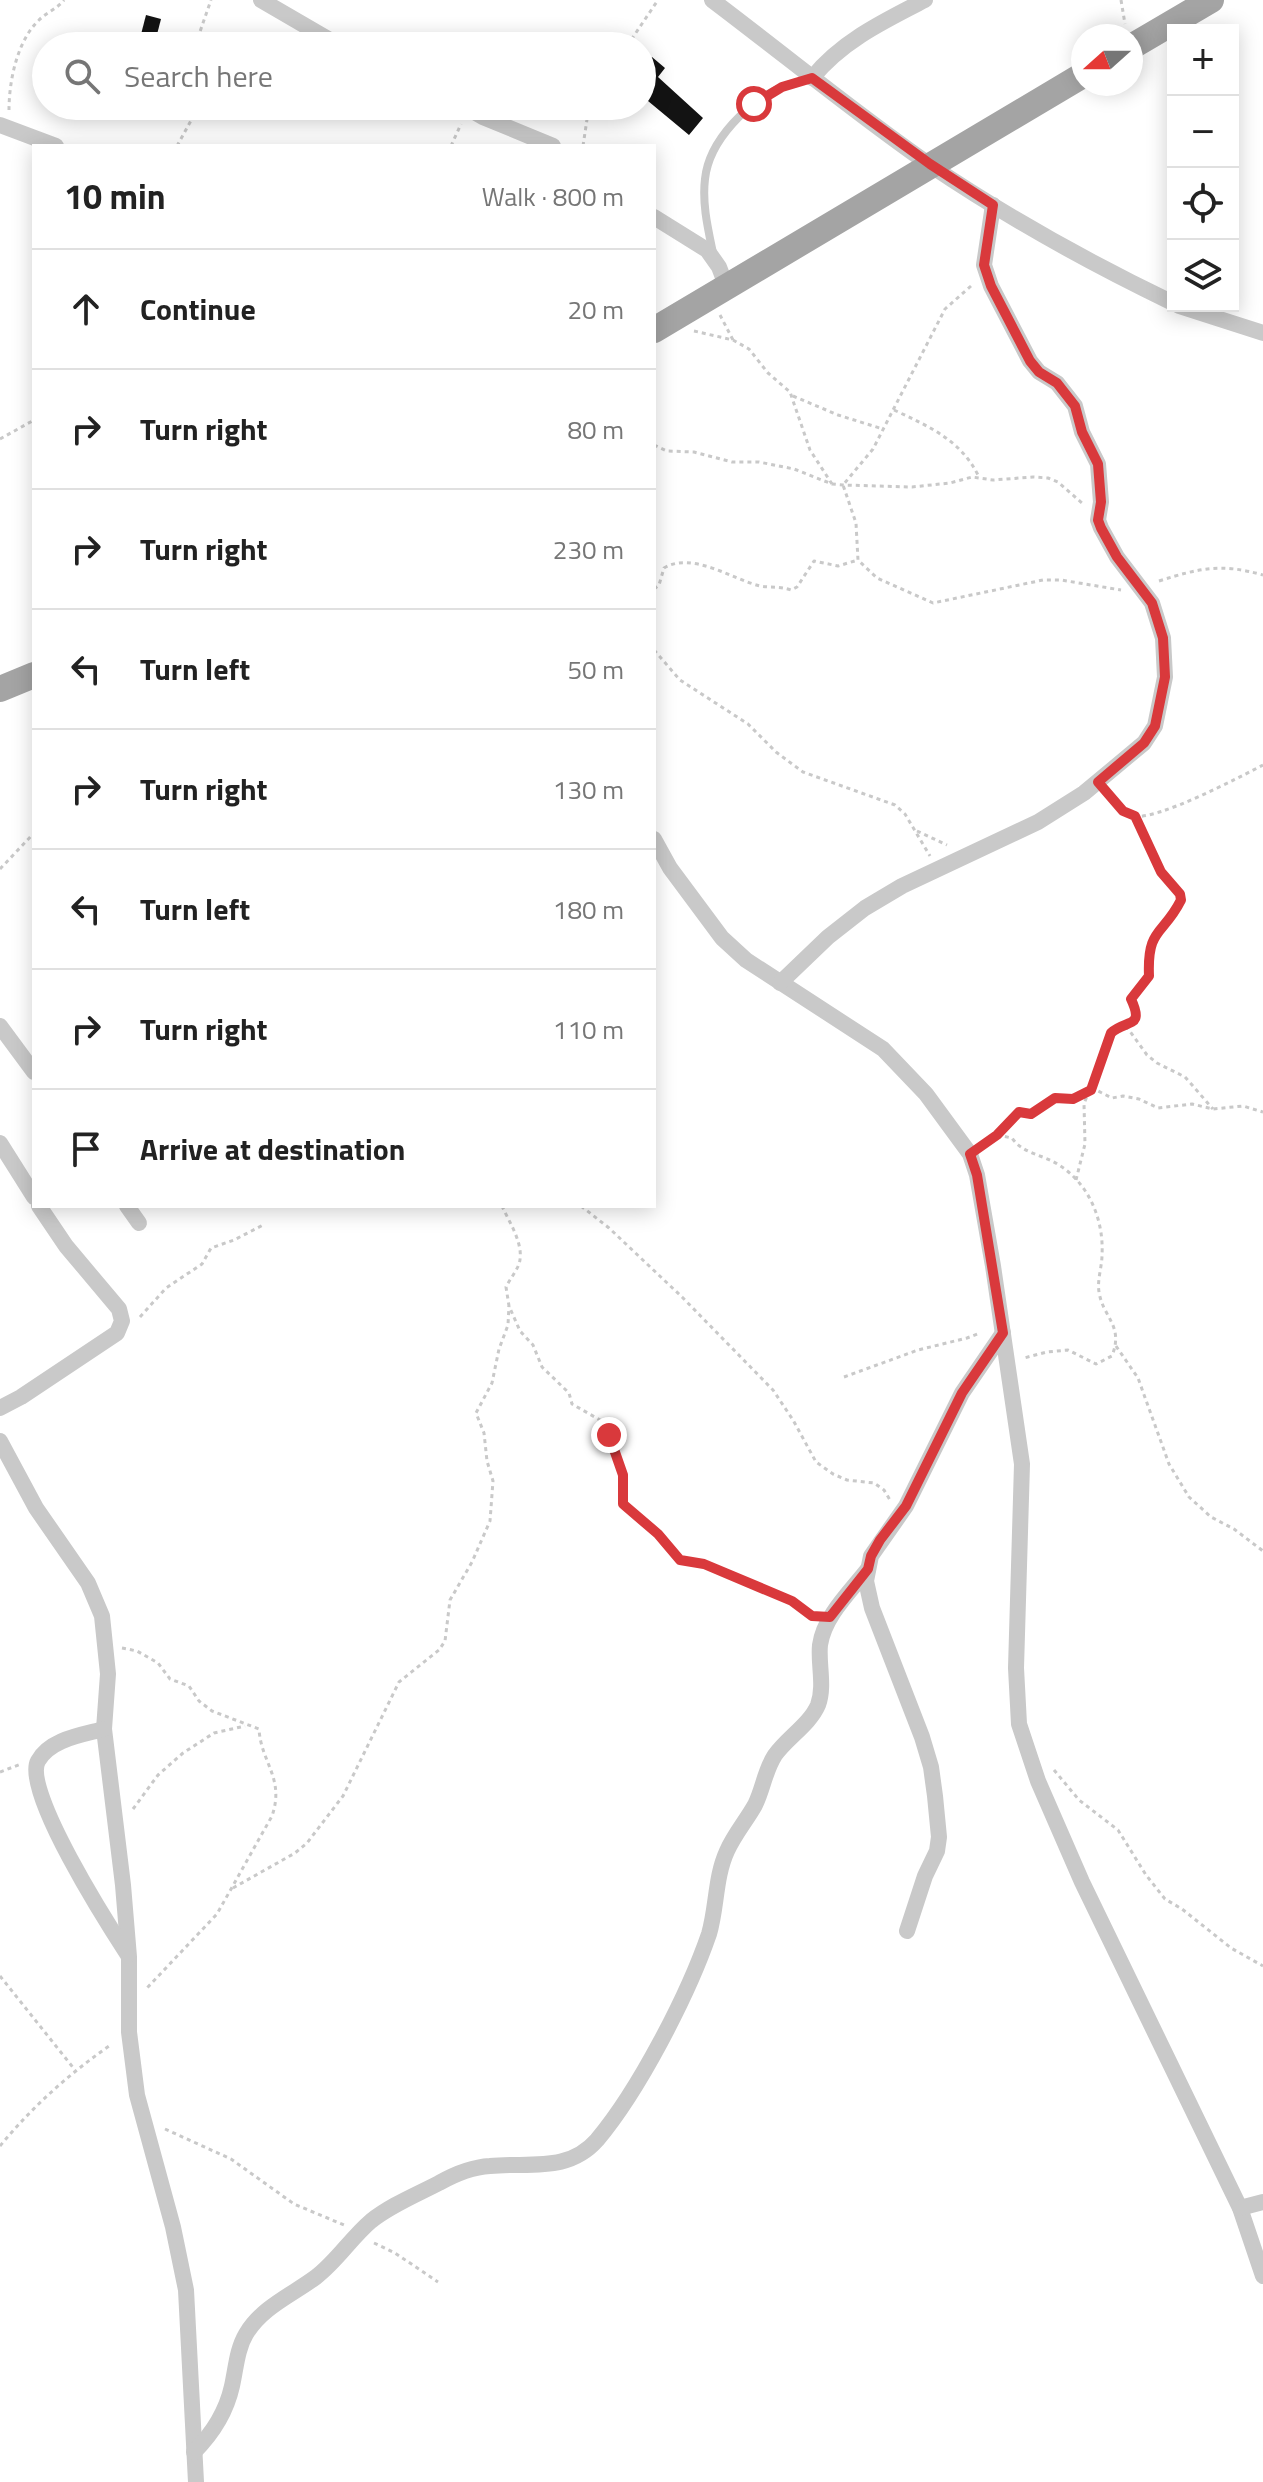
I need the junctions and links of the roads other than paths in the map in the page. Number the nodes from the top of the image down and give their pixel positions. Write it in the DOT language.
graph roads {
  1 [pos="261,0"];
  2 [pos="712,0"];
  3 [pos="925,0"];
  4 [pos="1211,0"];
  5 [pos="1143,29"];
  6 [pos="316,32"];
  7 [pos="812,78"];
  8 [pos="1071,82"];
  9 [pos="493,120"];
  10 [pos="7,127"];
  11 [pos="51,144"];
  12 [pos="548,144"];
  13 [pos="930,164"];
  14 [pos="993,205"];
  15 [pos="656,218"];
  16 [pos="714,258"];
  17 [pos="719,293"];
  18 [pos="1167,300"];
  19 [pos="1198,312"];
  20 [pos="659,328"];
  21 [pos="1263,333"];
  22 [pos="32,676"];
  23 [pos="0,689"];
  24 [pos="656,843"];
  25 [pos="780,983"];
  26 [pos="0,1026"];
  27 [pos="32,1069"];
  28 [pos="0,1143"];
  29 [pos="32,1194"];
  30 [pos="40,1208"];
  31 [pos="128,1208"];
  32 [pos="139,1223"];
  33 [pos="1002,1327"];
  34 [pos="0,1408"];
  35 [pos="0,1441"];
  36 [pos="868,1569"];
  37 [pos="104,1729"];
  38 [pos="907,1931"];
  39 [pos="129,1957"];
  40 [pos="1263,2202"];
  41 [pos="1240,2208"];
  42 [pos="1263,2276"];
  43 [pos="194,2452"];
  44 [pos="196,2482"];
  1 -- 6 [label="street"];
  2 -- 7 [label="street"];
  3 -- 7 [label="street"];
  4 -- 5 [label="main road"];
  7 -- 13 [label="street"];
  7 -- 16 [label="lane"];
  8 -- 13 [label="main road"];
  9 -- 12 [label="street"];
  10 -- 11 [label="street"];
  13 -- 14 [label="street"];
  13 -- 17 [label="main road"];
  14 -- 18 [label="street"];
  14 -- 25 [label="street"];
  15 -- 16 [label="street"];
  16 -- 17 [label="street"];
  17 -- 20 [label="main road"];
  19 -- 21 [label="street"];
  22 -- 23 [label="main road"];
  24 -- 25 [label="street"];
  25 -- 33 [label="street"];
  26 -- 27 [label="street"];
  28 -- 29 [label="street"];
  30 -- 34 [label="street"];
  31 -- 32 [label="street"];
  33 -- 36 [label="street"];
  33 -- 41 [label="street"];
  35 -- 37 [label="street"];
  36 -- 38 [label="street"];
  36 -- 43 [label="street"];
  37 -- 39 [label="street"];
  37 -- 39 [label="street"];
  39 -- 43 [label="street"];
  40 -- 41 [label="street"];
  41 -- 42 [label="street"];
  43 -- 44 [label="street"];
}
